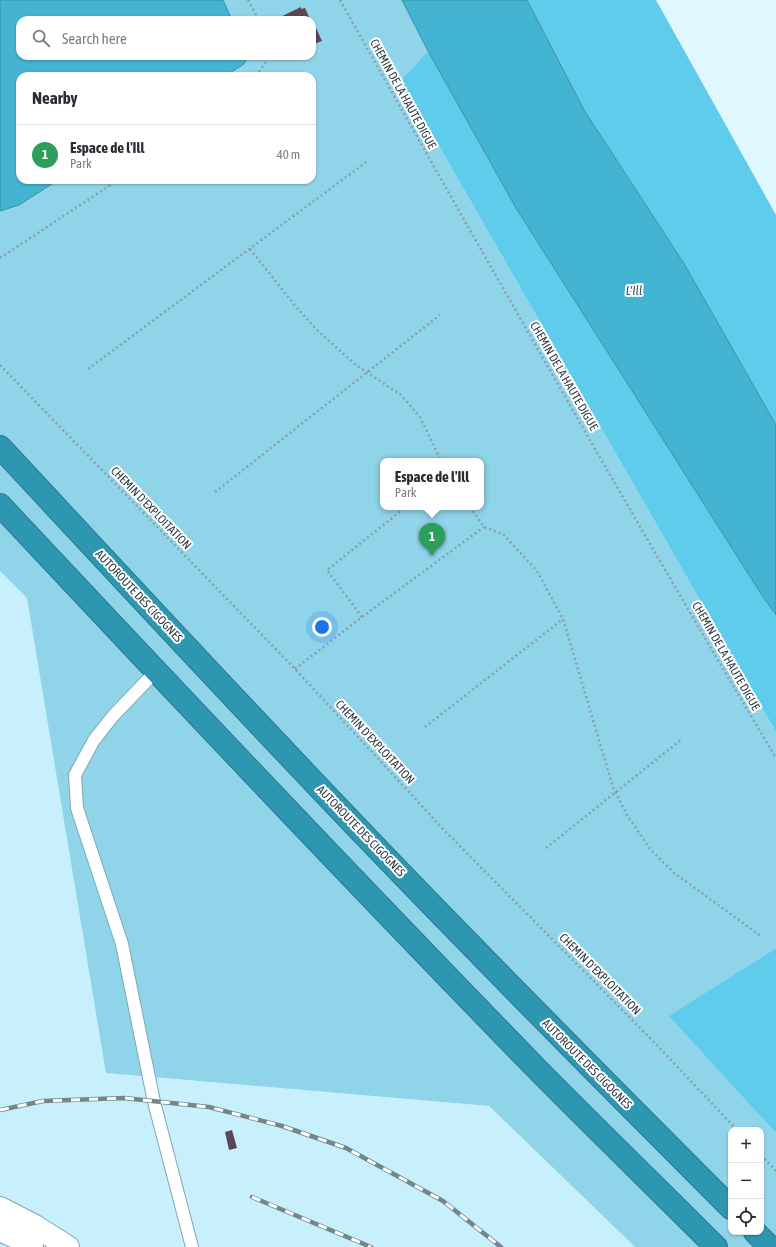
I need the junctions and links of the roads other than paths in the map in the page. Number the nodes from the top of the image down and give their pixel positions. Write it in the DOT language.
graph roads {
  1 [pos="0,447"];
  2 [pos="0,505"];
  3 [pos="156,671"];
  4 [pos="728,1205"];
  5 [pos="0,1208"];
  6 [pos="0,1230"];
  7 [pos="758,1235"];
  8 [pos="32,1247"];
  9 [pos="68,1247"];
  10 [pos="192,1247"];
  11 [pos="716,1247"];
  12 [pos="770,1247"];
  1 -- 4 [label="highway, AUTOROUTE DES CIGOGNES"];
  2 -- 3 [label="highway"];
  3 -- 10 [label="lane"];
  3 -- 11 [label="highway"];
  5 -- 9 [label="main road"];
  6 -- 8 [label="main road"];
  7 -- 12 [label="highway"];
}
